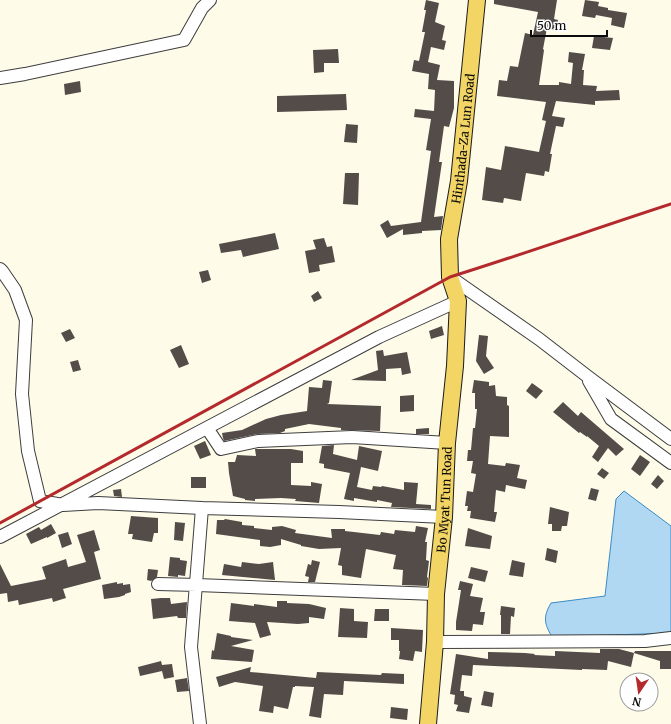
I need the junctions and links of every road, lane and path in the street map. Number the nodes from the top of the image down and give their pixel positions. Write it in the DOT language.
graph roads {
  1 [pos="210,0"];
  2 [pos="477,0"];
  3 [pos="0,78"];
  4 [pos="0,269"];
  5 [pos="450,277"];
  6 [pos="458,301"];
  7 [pos="586,376"];
  8 [pos="207,428"];
  9 [pos="671,439"];
  10 [pos="447,442"];
  11 [pos="671,463"];
  12 [pos="63,505"];
  13 [pos="202,508"];
  14 [pos="444,517"];
  15 [pos="0,537"];
  16 [pos="158,584"];
  17 [pos="196,585"];
  18 [pos="436,594"];
  19 [pos="671,638"];
  20 [pos="436,642"];
  21 [pos="200,724"];
  22 [pos="428,724"];
  1 -- 3 [label="street"];
  2 -- 5 [label="main road, Hinthada-Za Lun Road"];
  4 -- 12 [label="street"];
  5 -- 6 [label="main road, Bo Myat Tun Road"];
  5 -- 7 [label="street"];
  6 -- 8 [label="street"];
  6 -- 10 [label="main road, Bo Myat Tun Road"];
  7 -- 9 [label="street"];
  7 -- 11 [label="street"];
  8 -- 10 [label="street"];
  8 -- 12 [label="street"];
  10 -- 14 [label="main road, Bo Myat Tun Road"];
  12 -- 13 [label="street"];
  12 -- 15 [label="street"];
  13 -- 14 [label="street"];
  13 -- 17 [label="street"];
  14 -- 18 [label="main road, Bo Myat Tun Road"];
  16 -- 17 [label="street"];
  17 -- 18 [label="street"];
  17 -- 21 [label="street"];
  18 -- 20 [label="main road, Bo Myat Tun Road"];
  19 -- 20 [label="street"];
  20 -- 22 [label="main road, Bo Myat Tun Road"];
}
